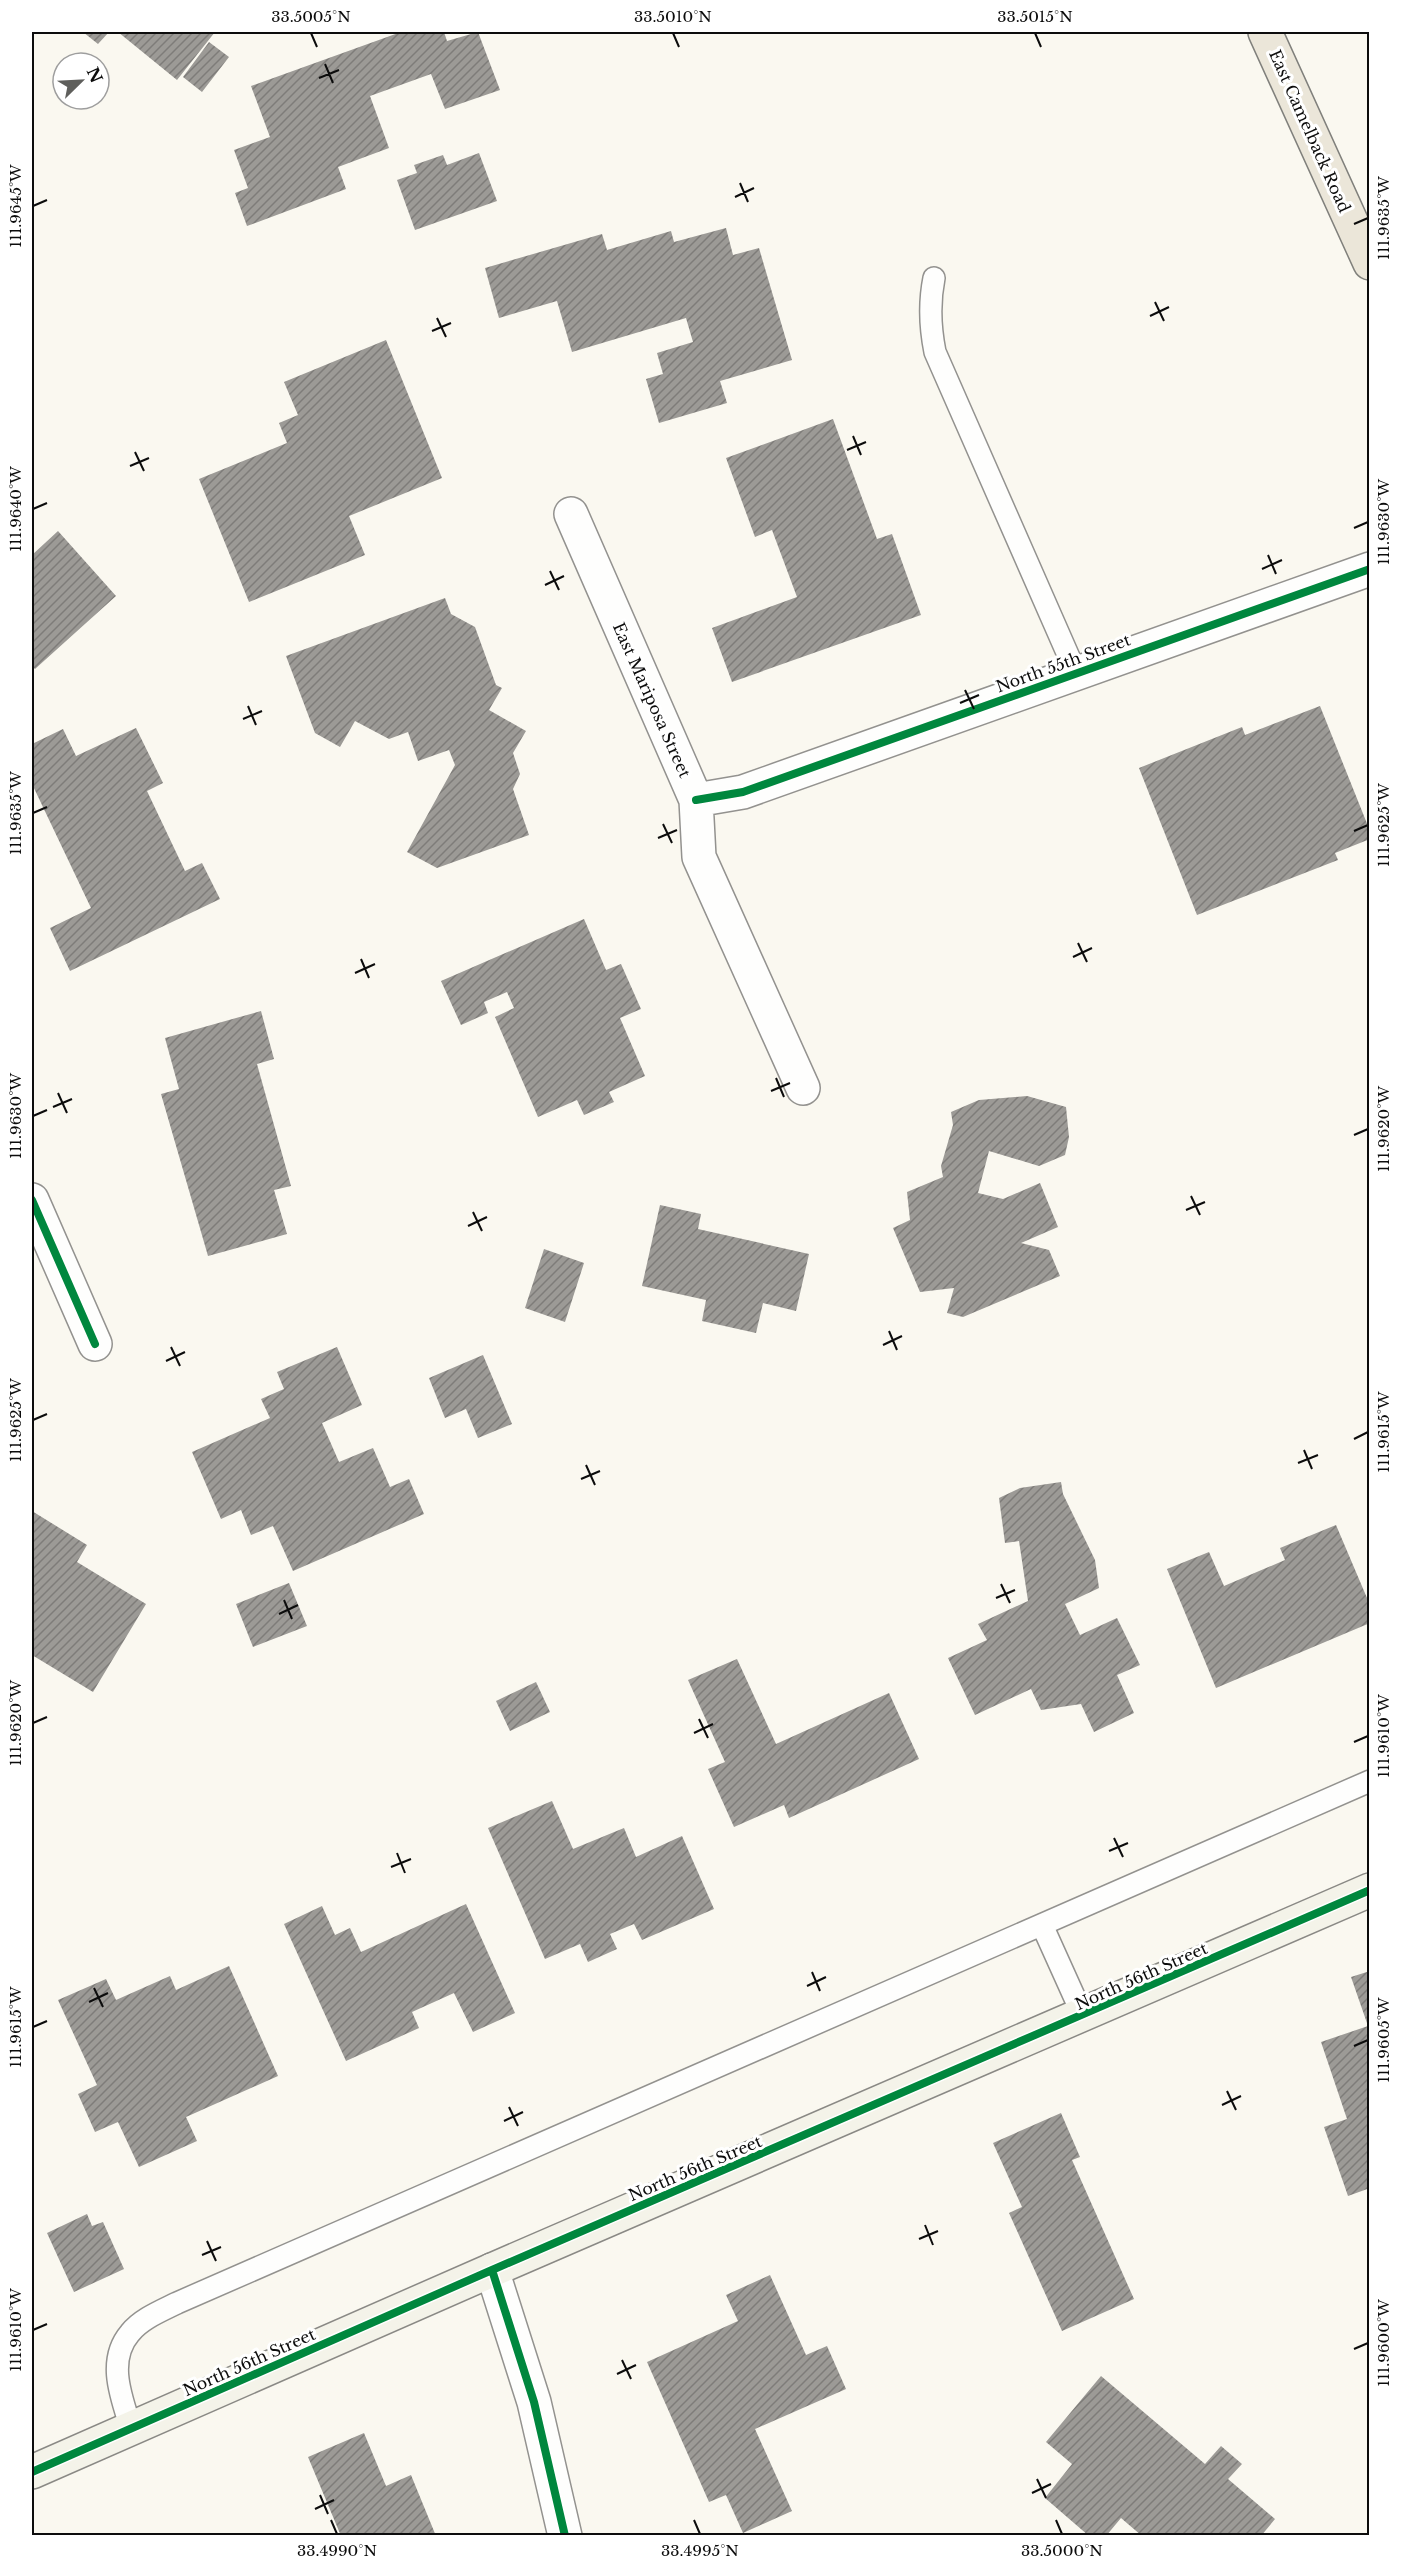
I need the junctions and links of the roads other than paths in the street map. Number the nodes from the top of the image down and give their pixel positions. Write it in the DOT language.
graph roads {
  1 [pos="1265,32"];
  2 [pos="1370,263"];
  3 [pos="934,278"];
  4 [pos="571,514"];
  5 [pos="1370,569"];
  6 [pos="1076,673"];
  7 [pos="696,800"];
  8 [pos="803,1088"];
  9 [pos="32,1200"];
  10 [pos="95,1344"];
  11 [pos="1370,1781"];
  12 [pos="1370,1890"];
  13 [pos="1042,1925"];
  14 [pos="1083,2016"];
  15 [pos="492,2270"];
  16 [pos="131,2428"];
  17 [pos="32,2472"];
  18 [pos="565,2535"];
  1 -- 2 [label="main road, East Camelback Road"];
  3 -- 6 [label="lane"];
  4 -- 7 [label="street, East Mariposa Street"];
  5 -- 6 [label="street, North 55th Street"];
  6 -- 7 [label="street, North 55th Street"];
  7 -- 8 [label="street, East Mariposa Street"];
  9 -- 10 [label="street"];
  11 -- 13 [label="lane"];
  12 -- 14 [label="main road, North 56th Street"];
  13 -- 14 [label="lane"];
  13 -- 16 [label="lane"];
  14 -- 15 [label="main road, North 56th Street"];
  15 -- 16 [label="main road, North 56th Street"];
  15 -- 18 [label="street"];
  16 -- 17 [label="main road, North 56th Street"];
}
